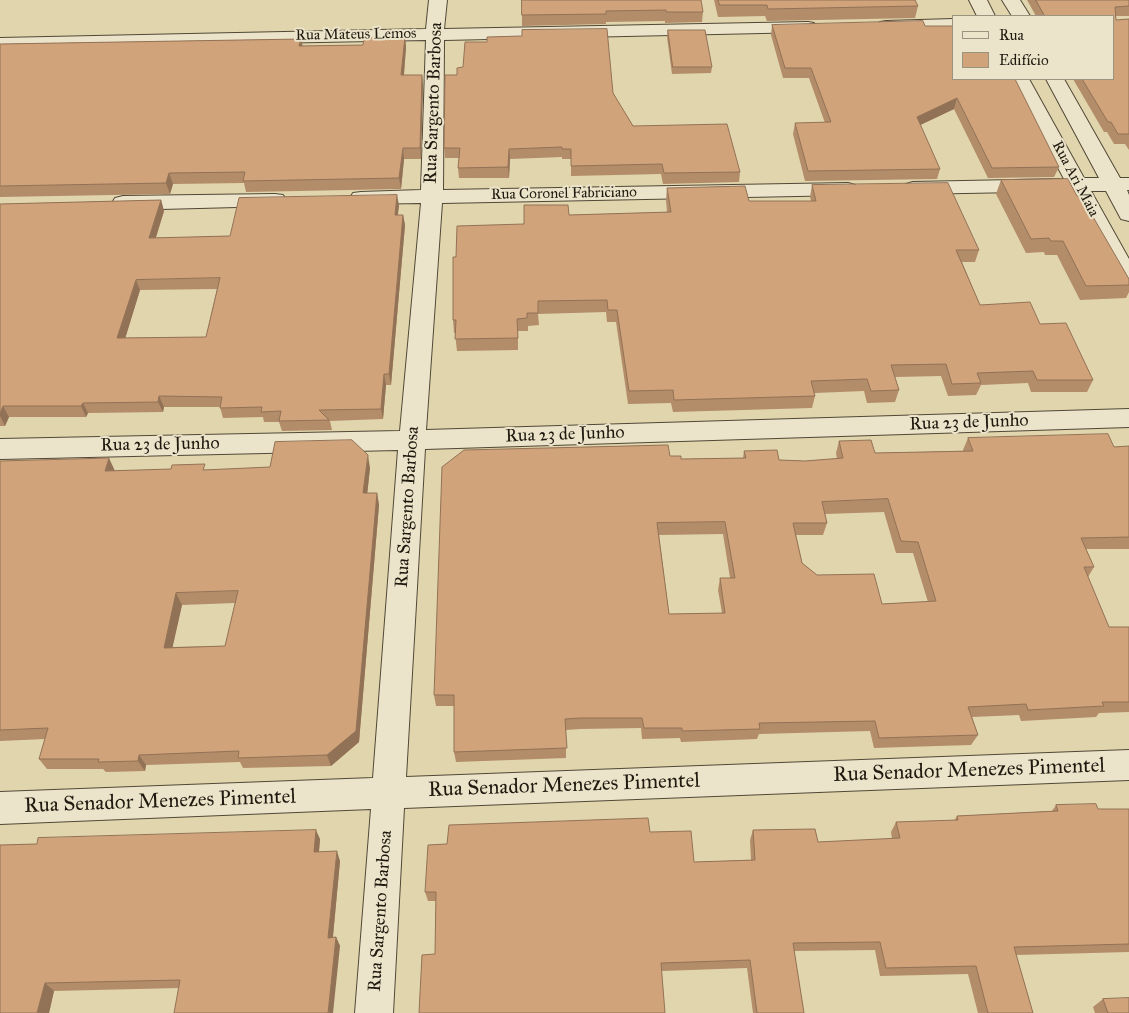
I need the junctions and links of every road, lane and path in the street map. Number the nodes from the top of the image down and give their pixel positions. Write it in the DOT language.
graph roads {
  1 [pos="438,0"];
  2 [pos="978,0"];
  3 [pos="1011,0"];
  4 [pos="986,15"];
  5 [pos="1020,15"];
  6 [pos="952,24"];
  7 [pos="873,26"];
  8 [pos="823,27"];
  9 [pos="435,34"];
  10 [pos="0,43"];
  11 [pos="1021,80"];
  12 [pos="1056,80"];
  13 [pos="1121,184"];
  14 [pos="1078,185"];
  15 [pos="432,196"];
  16 [pos="343,198"];
  17 [pos="294,199"];
  18 [pos="108,204"];
  19 [pos="1129,214"];
  20 [pos="1129,280"];
  21 [pos="1129,418"];
  22 [pos="412,440"];
  23 [pos="0,449"];
  24 [pos="1129,764"];
  25 [pos="390,793"];
  26 [pos="0,808"];
  27 [pos="374,1013"];
  1 -- 9 [label="street, Rua Sargento Barbosa"];
  2 -- 4 [label="street"];
  3 -- 5 [label="street"];
  6 -- 7 [label="street"];
  8 -- 9 [label="street, Rua Mateus Lemos"];
  9 -- 10 [label="street, Rua Mateus Lemos"];
  9 -- 15 [label="street, Rua Sargento Barbosa"];
  11 -- 14 [label="street, Rua Ari Maia"];
  12 -- 13 [label="street, Rua Ari Maia"];
  13 -- 14 [label="street, Rua Coronel Fabriciano"];
  13 -- 19 [label="street, Rua Ari Maia"];
  14 -- 15 [label="street, Rua Coronel Fabriciano"];
  14 -- 20 [label="street, Rua Ari Maia"];
  15 -- 16 [label="street, Rua Coronel Fabriciano"];
  15 -- 22 [label="street, Rua Sargento Barbosa"];
  17 -- 18 [label="street"];
  21 -- 22 [label="street, Rua 23 de Junho"];
  22 -- 23 [label="street, Rua 23 de Junho"];
  22 -- 25 [label="street, Rua Sargento Barbosa"];
  24 -- 25 [label="street, Rua Senador Menezes Pimentel"];
  25 -- 26 [label="street, Rua Senador Menezes Pimentel"];
  25 -- 27 [label="street, Rua Sargento Barbosa"];
}
